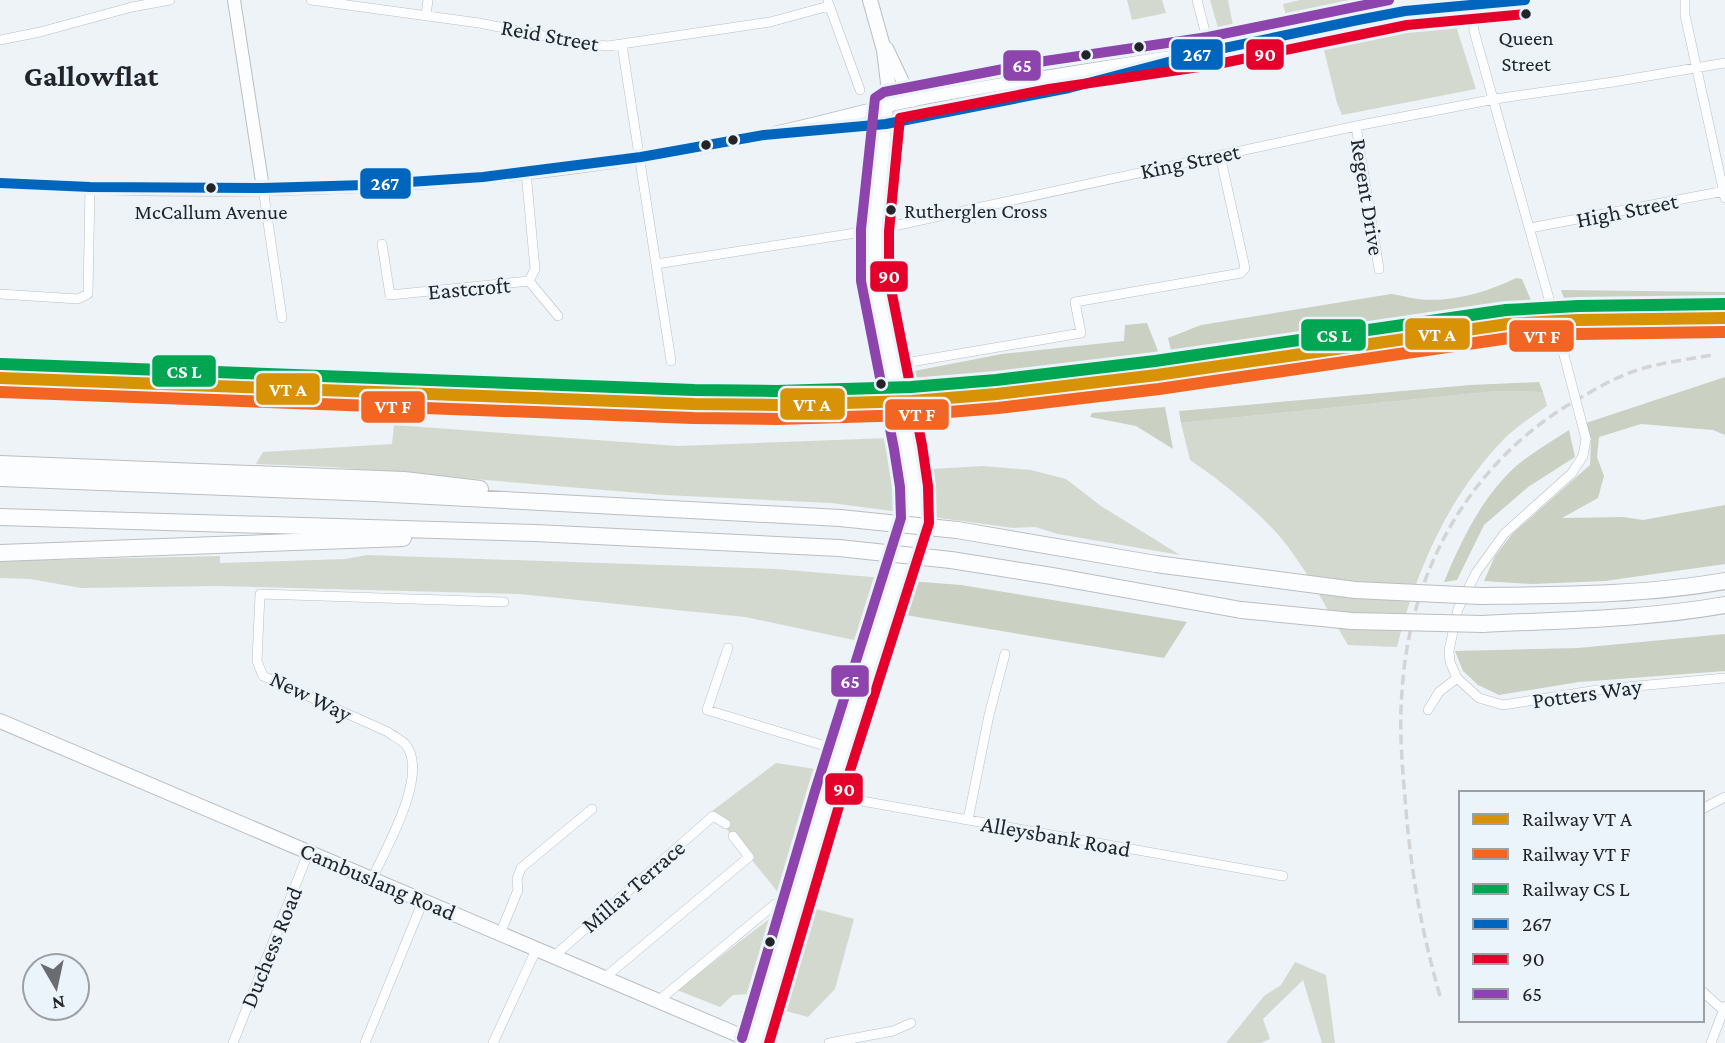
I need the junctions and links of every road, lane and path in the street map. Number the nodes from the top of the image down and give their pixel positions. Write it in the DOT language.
graph roads {
  1 [pos="170,0"];
  2 [pos="234,0"];
  3 [pos="311,0"];
  4 [pos="428,0"];
  5 [pos="870,0"];
  6 [pos="1197,0"];
  7 [pos="1525,0"];
  8 [pos="1685,0"];
  9 [pos="828,3"];
  10 [pos="1472,5"];
  11 [pos="426,15"];
  12 [pos="880,32"];
  13 [pos="0,40"];
  14 [pos="622,45"];
  15 [pos="1210,51"];
  16 [pos="1725,63"];
  17 [pos="1696,68"];
  18 [pos="859,90"];
  19 [pos="1495,99"];
  20 [pos="912,101"];
  21 [pos="887,106"];
  22 [pos="886,124"];
  23 [pos="1356,125"];
  24 [pos="764,135"];
  25 [pos="1220,155"];
  26 [pos="641,157"];
  27 [pos="526,172"];
  28 [pos="0,183"];
  29 [pos="90,187"];
  30 [pos="263,188"];
  31 [pos="1724,194"];
  32 [pos="1530,228"];
  33 [pos="876,230"];
  34 [pos="382,244"];
  35 [pos="656,264"];
  36 [pos="1379,269"];
  37 [pos="529,281"];
  38 [pos="0,294"];
  39 [pos="558,316"];
  40 [pos="282,318"];
  41 [pos="671,361"];
  42 [pos="893,365"];
  43 [pos="0,464"];
  44 [pos="0,478"];
  45 [pos="613,506"];
  46 [pos="0,517"];
  47 [pos="535,533"];
  48 [pos="0,553"];
  49 [pos="1725,581"];
  50 [pos="504,602"];
  51 [pos="1725,605"];
  52 [pos="728,649"];
  53 [pos="1005,654"];
  54 [pos="1457,678"];
  55 [pos="1725,678"];
  56 [pos="1428,710"];
  57 [pos="0,721"];
  58 [pos="842,751"];
  59 [pos="828,795"];
  60 [pos="1725,797"];
  61 [pos="1704,808"];
  62 [pos="592,809"];
  63 [pos="968,820"];
  64 [pos="726,824"];
  65 [pos="733,836"];
  66 [pos="309,851"];
  67 [pos="1283,876"];
  68 [pos="372,879"];
  69 [pos="423,901"];
  70 [pos="775,904"];
  71 [pos="500,934"];
  72 [pos="536,950"];
  73 [pos="553,957"];
  74 [pos="603,979"];
  75 [pos="1704,993"];
  76 [pos="657,1002"];
  77 [pos="1724,1008"];
  78 [pos="911,1023"];
  79 [pos="233,1043"];
  80 [pos="365,1043"];
  81 [pos="493,1043"];
  82 [pos="757,1043"];
  83 [pos="829,1043"];
  84 [pos="1711,1043"];
  1 -- 13 [label="street"];
  2 -- 30 [label="main road"];
  3 -- 11 [label="street, Reid Street"];
  4 -- 11 [label="street"];
  5 -- 12 [label="main road"];
  6 -- 15 [label="street"];
  7 -- 10 [label="main road"];
  8 -- 17 [label="street"];
  9 -- 14 [label="street, Reid Street"];
  9 -- 18 [label="street"];
  10 -- 15 [label="main road"];
  10 -- 19 [label="street"];
  11 -- 14 [label="street, Reid Street"];
  12 -- 20 [label="main road"];
  12 -- 21 [label="main road"];
  14 -- 26 [label="street"];
  15 -- 20 [label="main road"];
  15 -- 22 [label="main road"];
  16 -- 17 [label="street, King Street"];
  17 -- 19 [label="street, King Street"];
  17 -- 31 [label="street"];
  19 -- 23 [label="street, King Street"];
  19 -- 32 [label="street"];
  20 -- 21 [label="main road"];
  21 -- 22 [label="main road"];
  21 -- 24 [label="main road"];
  22 -- 24 [label="main road"];
  22 -- 33 [label="main road"];
  23 -- 25 [label="street, King Street"];
  23 -- 36 [label="street, Regent Drive"];
  24 -- 26 [label="main road"];
  25 -- 33 [label="street, King Street"];
  25 -- 42 [label="street"];
  26 -- 27 [label="main road"];
  26 -- 35 [label="street"];
  27 -- 30 [label="main road"];
  27 -- 37 [label="street, Eastcroft"];
  28 -- 29 [label="main road"];
  29 -- 30 [label="main road"];
  29 -- 38 [label="street"];
  30 -- 40 [label="street"];
  31 -- 32 [label="street, High Street"];
  32 -- 54 [label="street, bridge"];
  33 -- 35 [label="street, King Street"];
  33 -- 42 [label="main road"];
  34 -- 37 [label="street, Eastcroft"];
  35 -- 41 [label="street"];
  37 -- 39 [label="street"];
  42 -- 58 [label="main road"];
  43 -- 45 [label="highway"];
  44 -- 45 [label="highway"];
  45 -- 49 [label="highway, bridge"];
  46 -- 47 [label="highway"];
  47 -- 48 [label="highway"];
  47 -- 51 [label="highway, bridge"];
  50 -- 68 [label="street, New Way"];
  52 -- 58 [label="street"];
  53 -- 63 [label="street"];
  54 -- 55 [label="street, Potters Way"];
  54 -- 56 [label="street"];
  57 -- 66 [label="main road, Cambuslang Road"];
  58 -- 59 [label="main road"];
  59 -- 63 [label="street, Alleysbank Road"];
  59 -- 82 [label="main road"];
  60 -- 61 [label="street"];
  62 -- 71 [label="street"];
  63 -- 67 [label="street, Alleysbank Road"];
  64 -- 73 [label="street, Millar Terrace"];
  65 -- 74 [label="street"];
  66 -- 68 [label="main road, Cambuslang Road"];
  66 -- 79 [label="street, Duchess Road"];
  68 -- 69 [label="main road, Cambuslang Road"];
  69 -- 71 [label="main road, Cambuslang Road"];
  69 -- 80 [label="street"];
  70 -- 76 [label="street"];
  71 -- 72 [label="main road, Cambuslang Road"];
  72 -- 73 [label="main road, Cambuslang Road"];
  72 -- 81 [label="street"];
  73 -- 74 [label="main road, Cambuslang Road"];
  74 -- 76 [label="main road, Cambuslang Road"];
  75 -- 77 [label="street"];
  76 -- 82 [label="main road, Cambuslang Road"];
  77 -- 84 [label="street"];
  78 -- 83 [label="street"];
}
